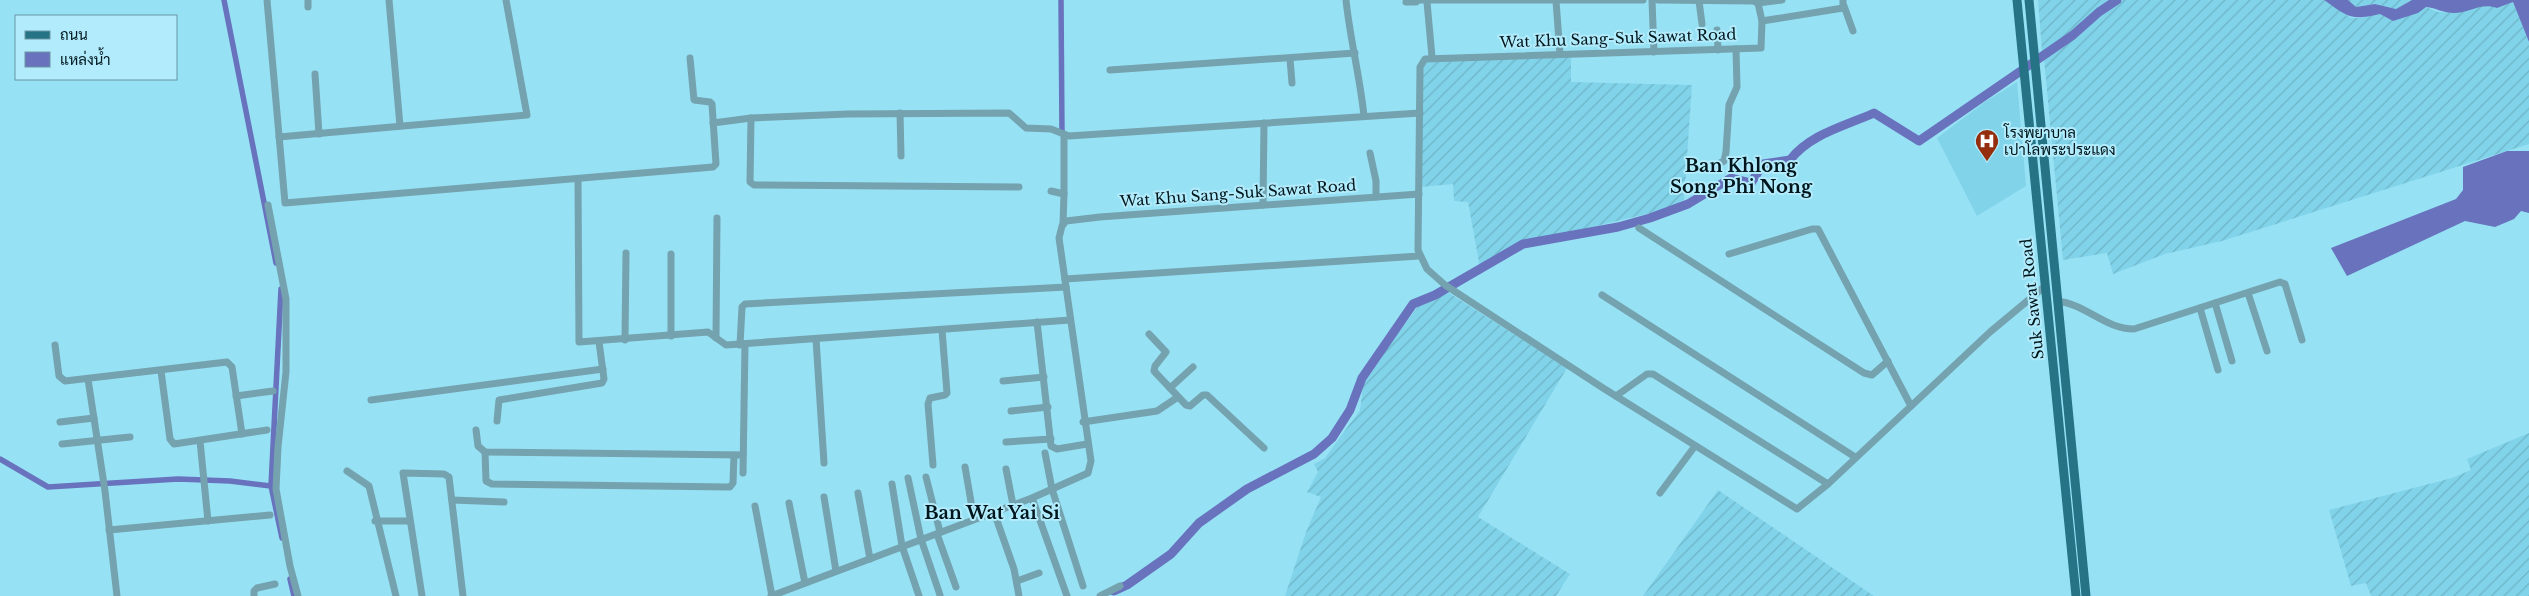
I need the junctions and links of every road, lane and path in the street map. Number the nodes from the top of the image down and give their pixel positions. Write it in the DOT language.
graph roads {
  1 [pos="267,0"];
  2 [pos="389,0"];
  3 [pos="506,0"];
  4 [pos="1346,0"];
  5 [pos="1546,0"];
  6 [pos="1556,0"];
  7 [pos="1643,0"];
  8 [pos="1652,0"];
  9 [pos="1658,0"];
  10 [pos="1718,0"];
  11 [pos="1782,0"];
  12 [pos="2017,0"];
  13 [pos="2029,0"];
  14 [pos="1416,1"];
  15 [pos="1699,1"];
  16 [pos="1755,1"];
  17 [pos="1406,2"];
  18 [pos="1427,2"];
  19 [pos="1844,3"];
  20 [pos="1762,21"];
  21 [pos="1702,24"];
  22 [pos="1717,30"];
  23 [pos="1853,31"];
  24 [pos="1736,49"];
  25 [pos="1718,50"];
  26 [pos="1654,52"];
  27 [pos="1355,53"];
  28 [pos="1560,54"];
  29 [pos="1432,57"];
  30 [pos="690,58"];
  31 [pos="1290,59"];
  32 [pos="1110,70"];
  33 [pos="315,74"];
  34 [pos="1292,83"];
  35 [pos="900,113"];
  36 [pos="1420,113"];
  37 [pos="1364,116"];
  38 [pos="751,118"];
  39 [pos="713,123"];
  40 [pos="1264,123"];
  41 [pos="400,126"];
  42 [pos="319,134"];
  43 [pos="1064,136"];
  44 [pos="279,138"];
  45 [pos="1370,153"];
  46 [pos="901,156"];
  47 [pos="1714,166"];
  48 [pos="578,179"];
  49 [pos="1019,187"];
  50 [pos="1051,191"];
  51 [pos="1064,194"];
  52 [pos="1418,194"];
  53 [pos="1376,197"];
  54 [pos="268,205"];
  55 [pos="1263,205"];
  56 [pos="717,218"];
  57 [pos="1063,224"];
  58 [pos="1639,228"];
  59 [pos="626,253"];
  60 [pos="671,254"];
  61 [pos="1729,254"];
  62 [pos="1419,256"];
  63 [pos="1065,283"];
  64 [pos="2044,286"];
  65 [pos="2248,293"];
  66 [pos="1602,295"];
  67 [pos="2057,301"];
  68 [pos="2215,303"];
  69 [pos="2200,308"];
  70 [pos="1070,320"];
  71 [pos="1037,322"];
  72 [pos="942,330"];
  73 [pos="1149,334"];
  74 [pos="671,336"];
  75 [pos="716,338"];
  76 [pos="816,339"];
  77 [pos="625,340"];
  78 [pos="2302,340"];
  79 [pos="599,342"];
  80 [pos="743,344"];
  81 [pos="55,345"];
  82 [pos="2267,351"];
  83 [pos="1888,361"];
  84 [pos="2232,361"];
  85 [pos="1194,367"];
  86 [pos="603,369"];
  87 [pos="2218,370"];
  88 [pos="161,371"];
  89 [pos="1044,377"];
  90 [pos="88,379"];
  91 [pos="1003,381"];
  92 [pos="1170,388"];
  93 [pos="273,391"];
  94 [pos="236,396"];
  95 [pos="1178,396"];
  96 [pos="1616,396"];
  97 [pos="371,400"];
  98 [pos="1911,406"];
  99 [pos="1048,408"];
  100 [pos="1010,411"];
  101 [pos="94,418"];
  102 [pos="497,421"];
  103 [pos="60,422"];
  104 [pos="1083,422"];
  105 [pos="267,430"];
  106 [pos="476,430"];
  107 [pos="242,434"];
  108 [pos="130,437"];
  109 [pos="1051,439"];
  110 [pos="97,440"];
  111 [pos="200,441"];
  112 [pos="1006,442"];
  113 [pos="62,444"];
  114 [pos="1087,444"];
  115 [pos="1695,446"];
  116 [pos="1264,448"];
  117 [pos="485,452"];
  118 [pos="1045,453"];
  119 [pos="734,455"];
  120 [pos="743,455"];
  121 [pos="1855,457"];
  122 [pos="824,463"];
  123 [pos="933,466"];
  124 [pos="965,467"];
  125 [pos="1006,469"];
  126 [pos="347,471"];
  127 [pos="743,473"];
  128 [pos="926,477"];
  129 [pos="908,478"];
  130 [pos="892,484"];
  131 [pos="1828,484"];
  132 [pos="1052,489"];
  133 [pos="1660,492"];
  134 [pos="858,493"];
  135 [pos="824,496"];
  136 [pos="1032,498"];
  137 [pos="452,500"];
  138 [pos="504,502"];
  139 [pos="789,503"];
  140 [pos="1013,505"];
  141 [pos="755,506"];
  142 [pos="994,512"];
  143 [pos="270,515"];
  144 [pos="974,519"];
  145 [pos="375,521"];
  146 [pos="409,521"];
  147 [pos="208,522"];
  148 [pos="109,530"];
  149 [pos="938,533"];
  150 [pos="921,539"];
  151 [pos="902,546"];
  152 [pos="870,559"];
  153 [pos="836,572"];
  154 [pos="1040,573"];
  155 [pos="1017,581"];
  156 [pos="805,583"];
  157 [pos="275,584"];
  158 [pos="1083,586"];
  159 [pos="1120,586"];
  160 [pos="956,587"];
  161 [pos="940,595"];
  162 [pos="116,596"];
  163 [pos="254,596"];
  164 [pos="298,596"];
  165 [pos="396,596"];
  166 [pos="422,596"];
  167 [pos="463,596"];
  168 [pos="771,596"];
  169 [pos="919,596"];
  170 [pos="1019,596"];
  171 [pos="1067,596"];
  172 [pos="1100,596"];
  173 [pos="2076,596"];
  174 [pos="2086,596"];
  1 -- 44 [label="street"];
  2 -- 41 [label="street"];
  3 -- 41 [label="street"];
  4 -- 27 [label="street"];
  5 -- 6 [label="street"];
  5 -- 18 [label="street"];
  6 -- 7 [label="street"];
  6 -- 28 [label="street"];
  8 -- 26 [label="street"];
  9 -- 15 [label="street"];
  10 -- 15 [label="street"];
  10 -- 16 [label="street"];
  11 -- 16 [label="street"];
  12 -- 64 [label="main road, Suk Sawat Road"];
  13 -- 67 [label="main road, Suk Sawat Road"];
  14 -- 17 [label="street"];
  14 -- 18 [label="street"];
  15 -- 21 [label="street"];
  16 -- 20 [label="street"];
  18 -- 29 [label="street"];
  19 -- 20 [label="street"];
  19 -- 23 [label="street"];
  20 -- 24 [label="street, Wat Khu Sang-Suk Sawat Road"];
  22 -- 25 [label="street"];
  24 -- 25 [label="street, Wat Khu Sang-Suk Sawat Road"];
  24 -- 47 [label="street"];
  25 -- 26 [label="street, Wat Khu Sang-Suk Sawat Road"];
  26 -- 28 [label="street, Wat Khu Sang-Suk Sawat Road"];
  27 -- 31 [label="street"];
  27 -- 37 [label="street"];
  28 -- 29 [label="street, Wat Khu Sang-Suk Sawat Road"];
  29 -- 36 [label="street"];
  30 -- 39 [label="street"];
  31 -- 32 [label="street"];
  31 -- 34 [label="street"];
  33 -- 42 [label="street"];
  35 -- 38 [label="street"];
  35 -- 43 [label="street"];
  35 -- 46 [label="street"];
  36 -- 37 [label="street"];
  36 -- 52 [label="street"];
  37 -- 40 [label="street"];
  38 -- 39 [label="street"];
  38 -- 49 [label="street"];
  39 -- 48 [label="street"];
  40 -- 43 [label="street"];
  40 -- 55 [label="street"];
  41 -- 42 [label="street"];
  42 -- 44 [label="street"];
  43 -- 51 [label="street"];
  44 -- 48 [label="street"];
  45 -- 53 [label="street"];
  48 -- 79 [label="street"];
  50 -- 51 [label="street"];
  51 -- 57 [label="street"];
  52 -- 53 [label="street, Wat Khu Sang-Suk Sawat Road"];
  52 -- 62 [label="street"];
  53 -- 55 [label="street, Wat Khu Sang-Suk Sawat Road"];
  54 -- 164 [label="street"];
  55 -- 57 [label="street, Wat Khu Sang-Suk Sawat Road"];
  56 -- 75 [label="street"];
  57 -- 63 [label="street"];
  58 -- 83 [label="street"];
  59 -- 77 [label="street"];
  60 -- 74 [label="street"];
  61 -- 83 [label="street"];
  62 -- 63 [label="street"];
  62 -- 96 [label="street"];
  63 -- 70 [label="street"];
  63 -- 80 [label="street"];
  64 -- 98 [label="street"];
  64 -- 173 [label="main road, Suk Sawat Road"];
  65 -- 68 [label="street"];
  65 -- 78 [label="street"];
  65 -- 82 [label="street"];
  66 -- 121 [label="street"];
  67 -- 69 [label="street"];
  67 -- 174 [label="main road, Suk Sawat Road"];
  68 -- 69 [label="street"];
  68 -- 84 [label="street"];
  69 -- 87 [label="street"];
  70 -- 71 [label="street"];
  70 -- 104 [label="street"];
  71 -- 72 [label="street"];
  71 -- 89 [label="street"];
  72 -- 76 [label="street"];
  72 -- 123 [label="street"];
  73 -- 92 [label="street"];
  74 -- 75 [label="street"];
  74 -- 77 [label="street"];
  75 -- 80 [label="street"];
  76 -- 80 [label="street"];
  76 -- 122 [label="street"];
  77 -- 79 [label="street"];
  79 -- 86 [label="street"];
  80 -- 120 [label="street"];
  81 -- 90 [label="street"];
  83 -- 98 [label="street"];
  85 -- 92 [label="street"];
  86 -- 97 [label="street"];
  86 -- 102 [label="street"];
  88 -- 90 [label="street"];
  88 -- 94 [label="street"];
  88 -- 111 [label="street"];
  89 -- 91 [label="street"];
  89 -- 99 [label="street"];
  90 -- 101 [label="street"];
  92 -- 95 [label="street"];
  93 -- 94 [label="street"];
  94 -- 107 [label="street"];
  95 -- 104 [label="street"];
  95 -- 116 [label="street"];
  96 -- 115 [label="street"];
  96 -- 131 [label="street"];
  98 -- 121 [label="street"];
  99 -- 100 [label="street"];
  99 -- 109 [label="street"];
  101 -- 103 [label="street"];
  101 -- 110 [label="street"];
  104 -- 114 [label="street"];
  105 -- 107 [label="street"];
  106 -- 117 [label="street"];
  107 -- 111 [label="street"];
  108 -- 110 [label="street"];
  109 -- 112 [label="street"];
  109 -- 114 [label="street"];
  110 -- 113 [label="street"];
  110 -- 148 [label="street"];
  111 -- 147 [label="street"];
  114 -- 132 [label="street"];
  115 -- 131 [label="street"];
  115 -- 133 [label="street"];
  117 -- 119 [label="street"];
  117 -- 119 [label="street"];
  118 -- 132 [label="street"];
  119 -- 120 [label="street"];
  120 -- 127 [label="street"];
  121 -- 131 [label="street"];
  124 -- 144 [label="street"];
  125 -- 140 [label="street"];
  126 -- 145 [label="street"];
  128 -- 149 [label="street"];
  129 -- 150 [label="street"];
  130 -- 151 [label="street"];
  132 -- 136 [label="street"];
  132 -- 158 [label="street"];
  134 -- 152 [label="street"];
  135 -- 153 [label="street"];
  136 -- 140 [label="street"];
  136 -- 171 [label="street"];
  137 -- 138 [label="street"];
  137 -- 146 [label="street"];
  137 -- 167 [label="street"];
  139 -- 156 [label="street"];
  140 -- 142 [label="street"];
  141 -- 168 [label="street"];
  142 -- 144 [label="street"];
  142 -- 155 [label="street"];
  143 -- 147 [label="street"];
  144 -- 149 [label="street"];
  145 -- 146 [label="street"];
  145 -- 165 [label="street"];
  146 -- 166 [label="street"];
  147 -- 148 [label="street"];
  148 -- 162 [label="street"];
  149 -- 150 [label="street"];
  149 -- 160 [label="street"];
  150 -- 151 [label="street"];
  150 -- 161 [label="street"];
  151 -- 152 [label="street"];
  151 -- 169 [label="street"];
  152 -- 153 [label="street"];
  153 -- 156 [label="street"];
  154 -- 155 [label="street"];
  155 -- 170 [label="street"];
  156 -- 168 [label="street"];
  157 -- 163 [label="street"];
  159 -- 172 [label="street"];
}
